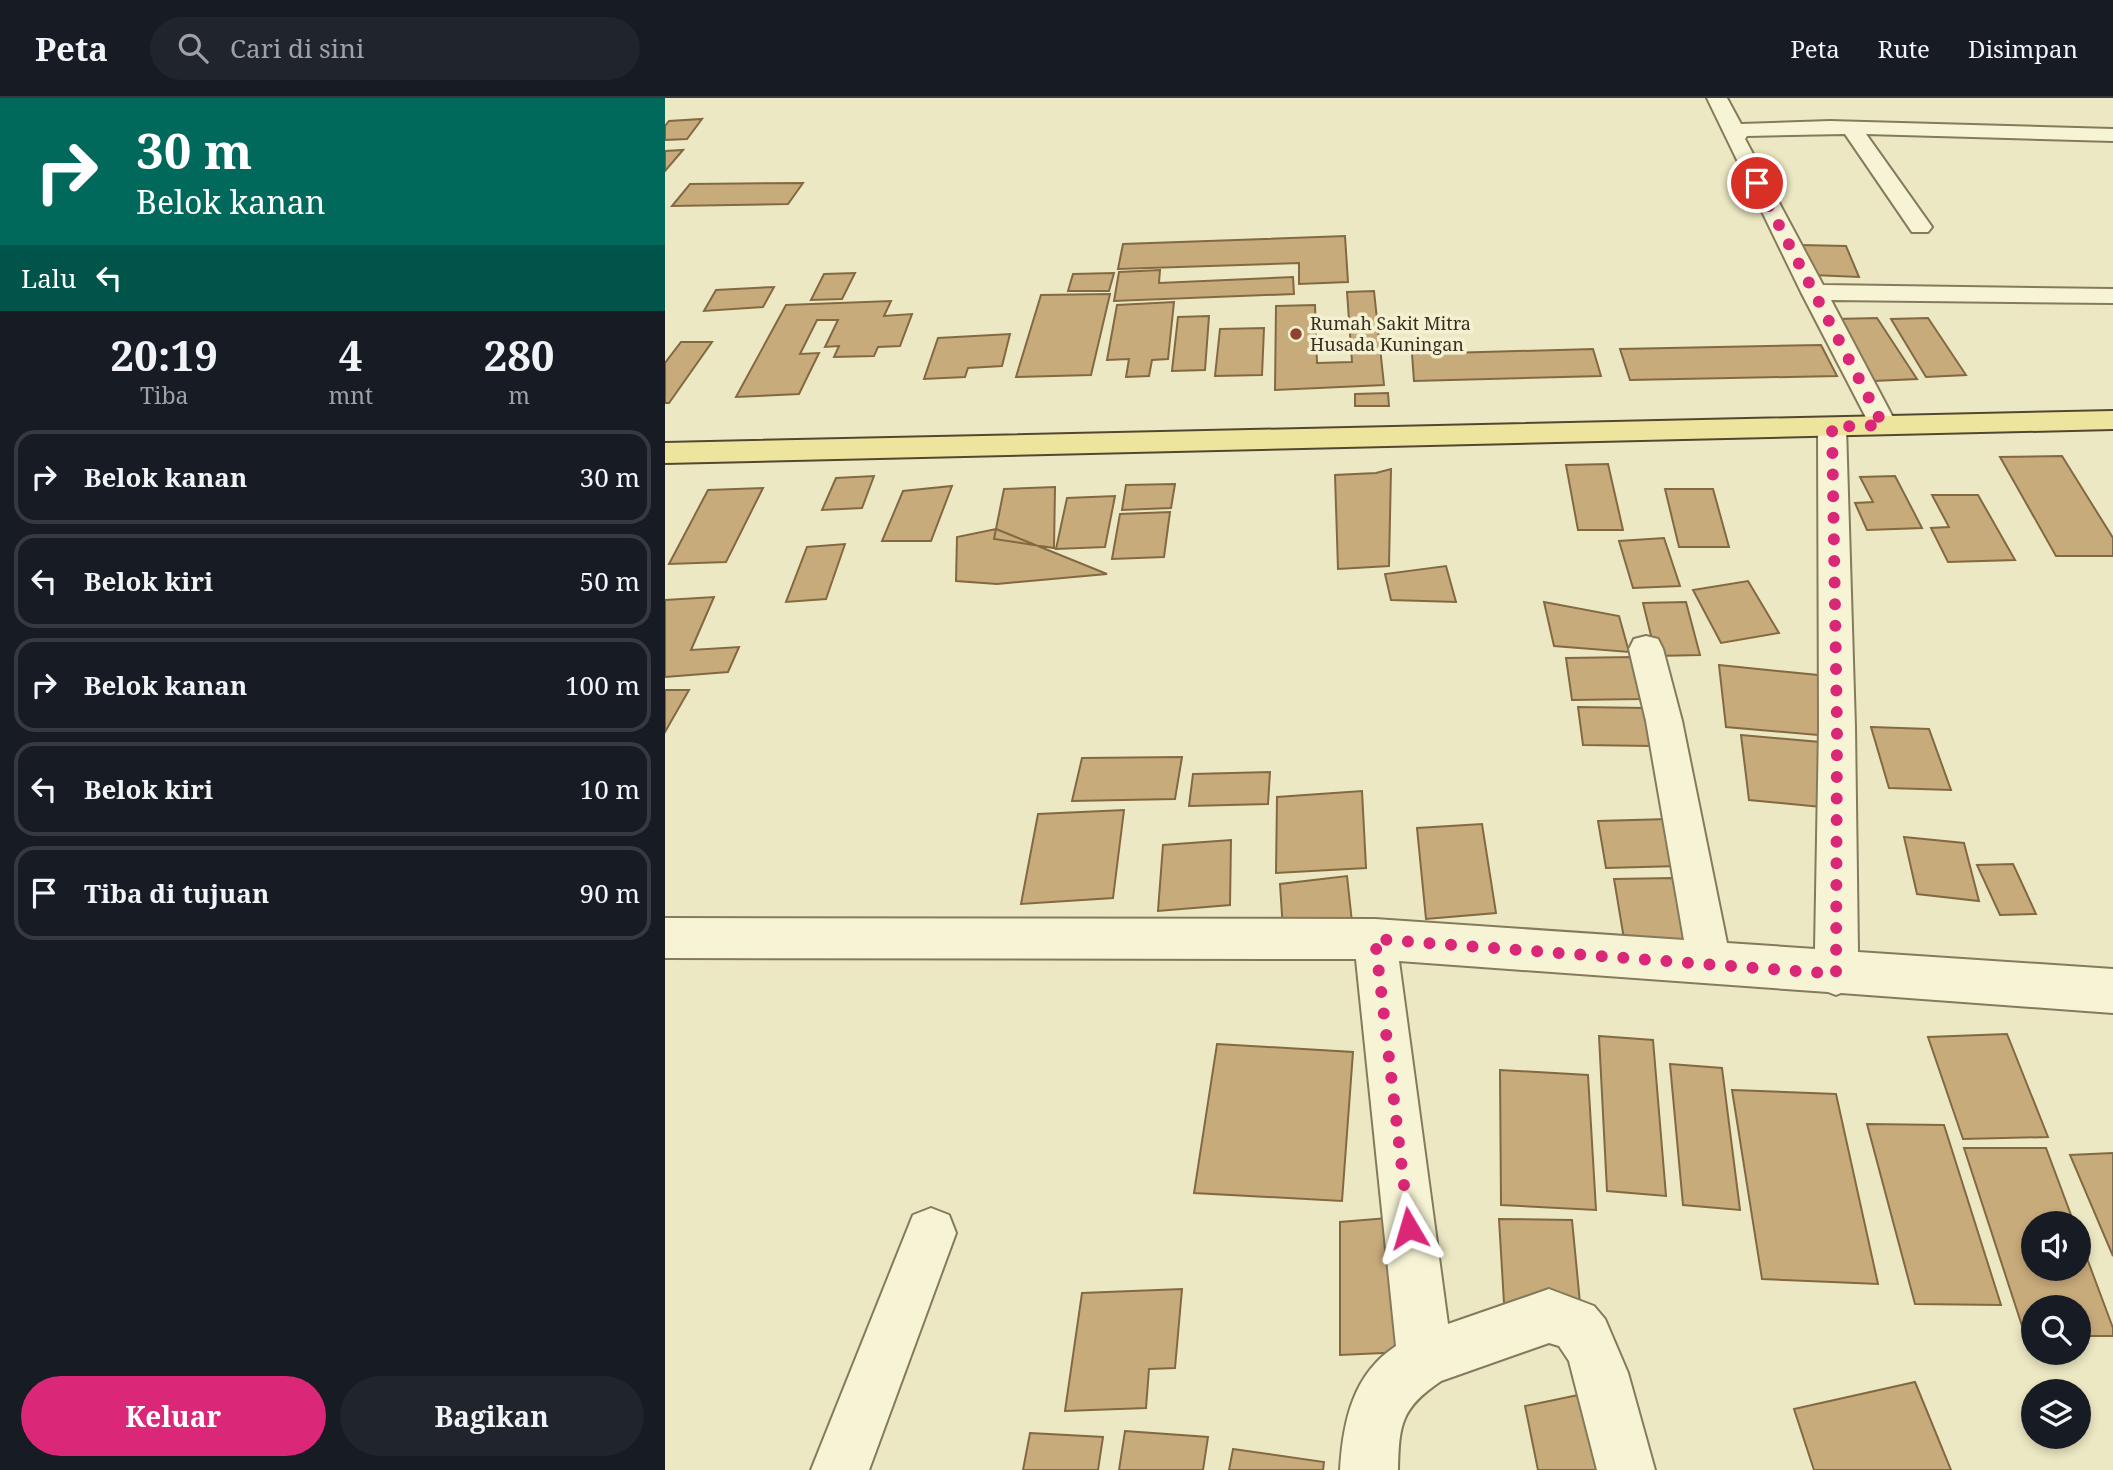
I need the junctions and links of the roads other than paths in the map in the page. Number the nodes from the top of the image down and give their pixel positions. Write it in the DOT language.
graph roads {
  1 [pos="1717,98"];
  2 [pos="1851,128"];
  3 [pos="1736,134"];
  4 [pos="2113,135"];
  5 [pos="1920,228"];
  6 [pos="1813,292"];
  7 [pos="2113,296"];
  8 [pos="2113,420"];
  9 [pos="1883,425"];
  10 [pos="1832,427"];
  11 [pos="665,453"];
  12 [pos="1646,649"];
  13 [pos="665,938"];
  14 [pos="1375,939"];
  15 [pos="1710,964"];
  16 [pos="1836,974"];
  17 [pos="2113,991"];
  18 [pos="932,1233"];
  19 [pos="1425,1359"];
  20 [pos="840,1470"];
  21 [pos="1369,1470"];
  22 [pos="1626,1470"];
  1 -- 3 [label="street"];
  2 -- 3 [label="street"];
  2 -- 4 [label="street"];
  2 -- 5 [label="street"];
  3 -- 6 [label="street"];
  6 -- 7 [label="street"];
  6 -- 9 [label="street"];
  8 -- 9 [label="main road"];
  9 -- 10 [label="main road"];
  10 -- 11 [label="main road"];
  10 -- 16 [label="street"];
  12 -- 15 [label="street"];
  13 -- 14 [label="street"];
  14 -- 15 [label="street"];
  14 -- 19 [label="street"];
  15 -- 16 [label="street"];
  16 -- 17 [label="street"];
  18 -- 20 [label="street"];
  19 -- 21 [label="street"];
  19 -- 22 [label="street"];
}
